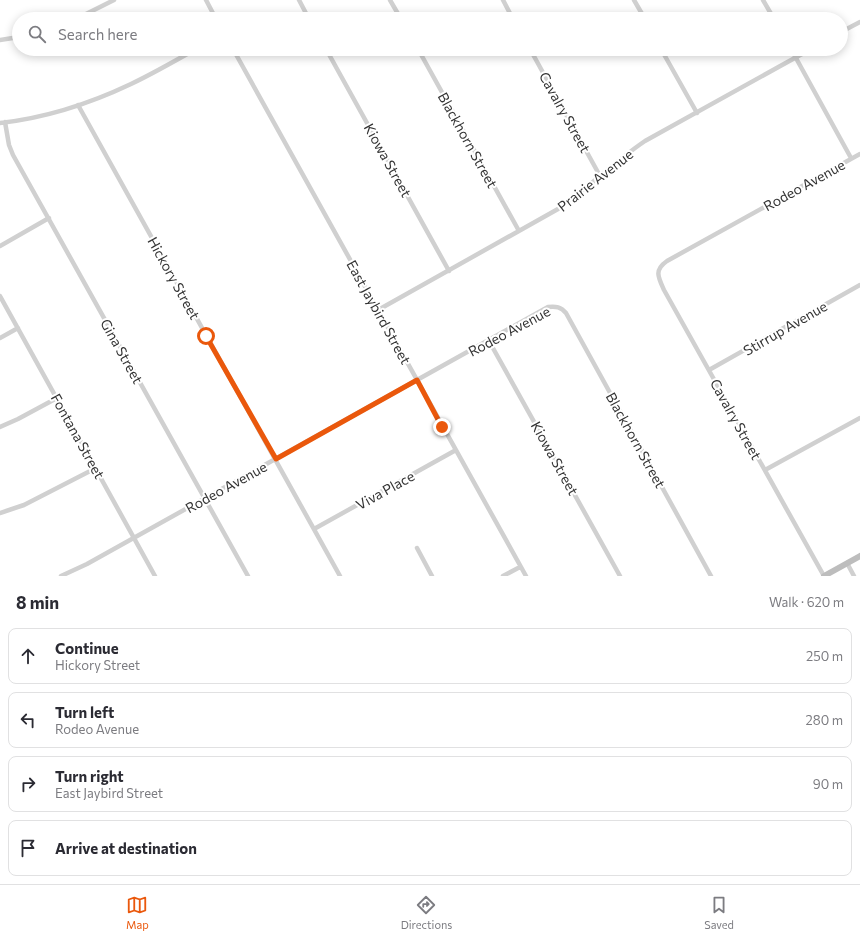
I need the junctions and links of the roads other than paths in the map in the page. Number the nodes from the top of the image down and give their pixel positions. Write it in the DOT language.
graph roads {
  1 [pos="114,0"];
  2 [pos="206,0"];
  3 [pos="299,0"];
  4 [pos="390,0"];
  5 [pos="503,0"];
  6 [pos="634,0"];
  7 [pos="763,0"];
  8 [pos="90,12"];
  9 [pos="212,12"];
  10 [pos="305,12"];
  11 [pos="397,12"];
  12 [pos="509,12"];
  13 [pos="641,12"];
  14 [pos="770,12"];
  15 [pos="860,22"];
  16 [pos="848,28"];
  17 [pos="12,37"];
  18 [pos="0,40"];
  19 [pos="183,56"];
  20 [pos="237,56"];
  21 [pos="330,56"];
  22 [pos="422,56"];
  23 [pos="534,56"];
  24 [pos="666,56"];
  25 [pos="799,56"];
  26 [pos="796,58"];
  27 [pos="78,105"];
  28 [pos="697,113"];
  29 [pos="3,123"];
  30 [pos="860,154"];
  31 [pos="852,158"];
  32 [pos="600,176"];
  33 [pos="49,218"];
  34 [pos="519,231"];
  35 [pos="0,246"];
  36 [pos="665,262"];
  37 [pos="449,271"];
  38 [pos="860,285"];
  39 [pos="0,296"];
  40 [pos="558,307"];
  41 [pos="378,310"];
  42 [pos="18,328"];
  43 [pos="0,338"];
  44 [pos="489,340"];
  45 [pos="709,370"];
  46 [pos="417,380"];
  47 [pos="57,398"];
  48 [pos="860,418"];
  49 [pos="0,427"];
  50 [pos="456,450"];
  51 [pos="276,459"];
  52 [pos="96,468"];
  53 [pos="765,470"];
  54 [pos="205,499"];
  55 [pos="0,513"];
  56 [pos="314,529"];
  57 [pos="134,538"];
  58 [pos="417,548"];
  59 [pos="860,556"];
  60 [pos="847,563"];
  61 [pos="520,566"];
  62 [pos="63,576"];
  63 [pos="155,576"];
  64 [pos="248,576"];
  65 [pos="340,576"];
  66 [pos="432,576"];
  67 [pos="503,576"];
  68 [pos="526,576"];
  69 [pos="620,576"];
  70 [pos="711,576"];
  71 [pos="824,576"];
  72 [pos="854,576"];
  1 -- 8 [label="street"];
  2 -- 9 [label="street"];
  3 -- 10 [label="street"];
  4 -- 11 [label="street"];
  5 -- 12 [label="street"];
  6 -- 13 [label="street"];
  7 -- 14 [label="street"];
  15 -- 16 [label="street"];
  17 -- 18 [label="street"];
  19 -- 27 [label="street"];
  20 -- 41 [label="street, East Jaybird Street"];
  21 -- 37 [label="street, Kiowa Street"];
  22 -- 34 [label="street, Blackhorn Street"];
  23 -- 32 [label="street, Cavalry Street"];
  24 -- 28 [label="street"];
  25 -- 26 [label="street, Prairie Avenue"];
  26 -- 28 [label="street, Prairie Avenue"];
  26 -- 31 [label="street"];
  27 -- 29 [label="street"];
  27 -- 51 [label="street, Hickory Street"];
  28 -- 32 [label="street, Prairie Avenue"];
  29 -- 33 [label="street, Gina Street"];
  30 -- 31 [label="street, Rodeo Avenue"];
  31 -- 36 [label="street, Rodeo Avenue"];
  32 -- 34 [label="street, Prairie Avenue"];
  33 -- 35 [label="street"];
  33 -- 54 [label="street, Gina Street"];
  34 -- 37 [label="street, Prairie Avenue"];
  36 -- 45 [label="street, Cavalry Street"];
  37 -- 41 [label="street, Prairie Avenue"];
  38 -- 45 [label="street, Stirrup Avenue"];
  39 -- 42 [label="street, Fontana Street"];
  40 -- 44 [label="street, Rodeo Avenue"];
  40 -- 70 [label="street, Blackhorn Street"];
  41 -- 46 [label="street, East Jaybird Street"];
  42 -- 43 [label="street"];
  42 -- 47 [label="street, Fontana Street"];
  44 -- 46 [label="street, Rodeo Avenue"];
  44 -- 69 [label="street, Kiowa Street"];
  45 -- 53 [label="street, Cavalry Street"];
  46 -- 50 [label="street, East Jaybird Street"];
  46 -- 51 [label="street, Rodeo Avenue"];
  47 -- 49 [label="street"];
  47 -- 52 [label="street, Fontana Street"];
  48 -- 53 [label="street"];
  50 -- 56 [label="street, Viva Place"];
  50 -- 61 [label="street, East Jaybird Street"];
  51 -- 54 [label="street, Rodeo Avenue"];
  51 -- 56 [label="street, Hickory Street"];
  52 -- 55 [label="street"];
  52 -- 57 [label="street, Fontana Street"];
  53 -- 71 [label="street, Cavalry Street"];
  54 -- 57 [label="street, Rodeo Avenue"];
  54 -- 64 [label="street, Gina Street"];
  56 -- 65 [label="street, Hickory Street"];
  57 -- 62 [label="street, Rodeo Avenue"];
  57 -- 63 [label="street, Fontana Street"];
  58 -- 66 [label="street"];
  59 -- 60 [label="main road"];
  60 -- 71 [label="main road"];
  60 -- 72 [label="street"];
  61 -- 67 [label="street"];
  61 -- 68 [label="street, East Jaybird Street"];
}
